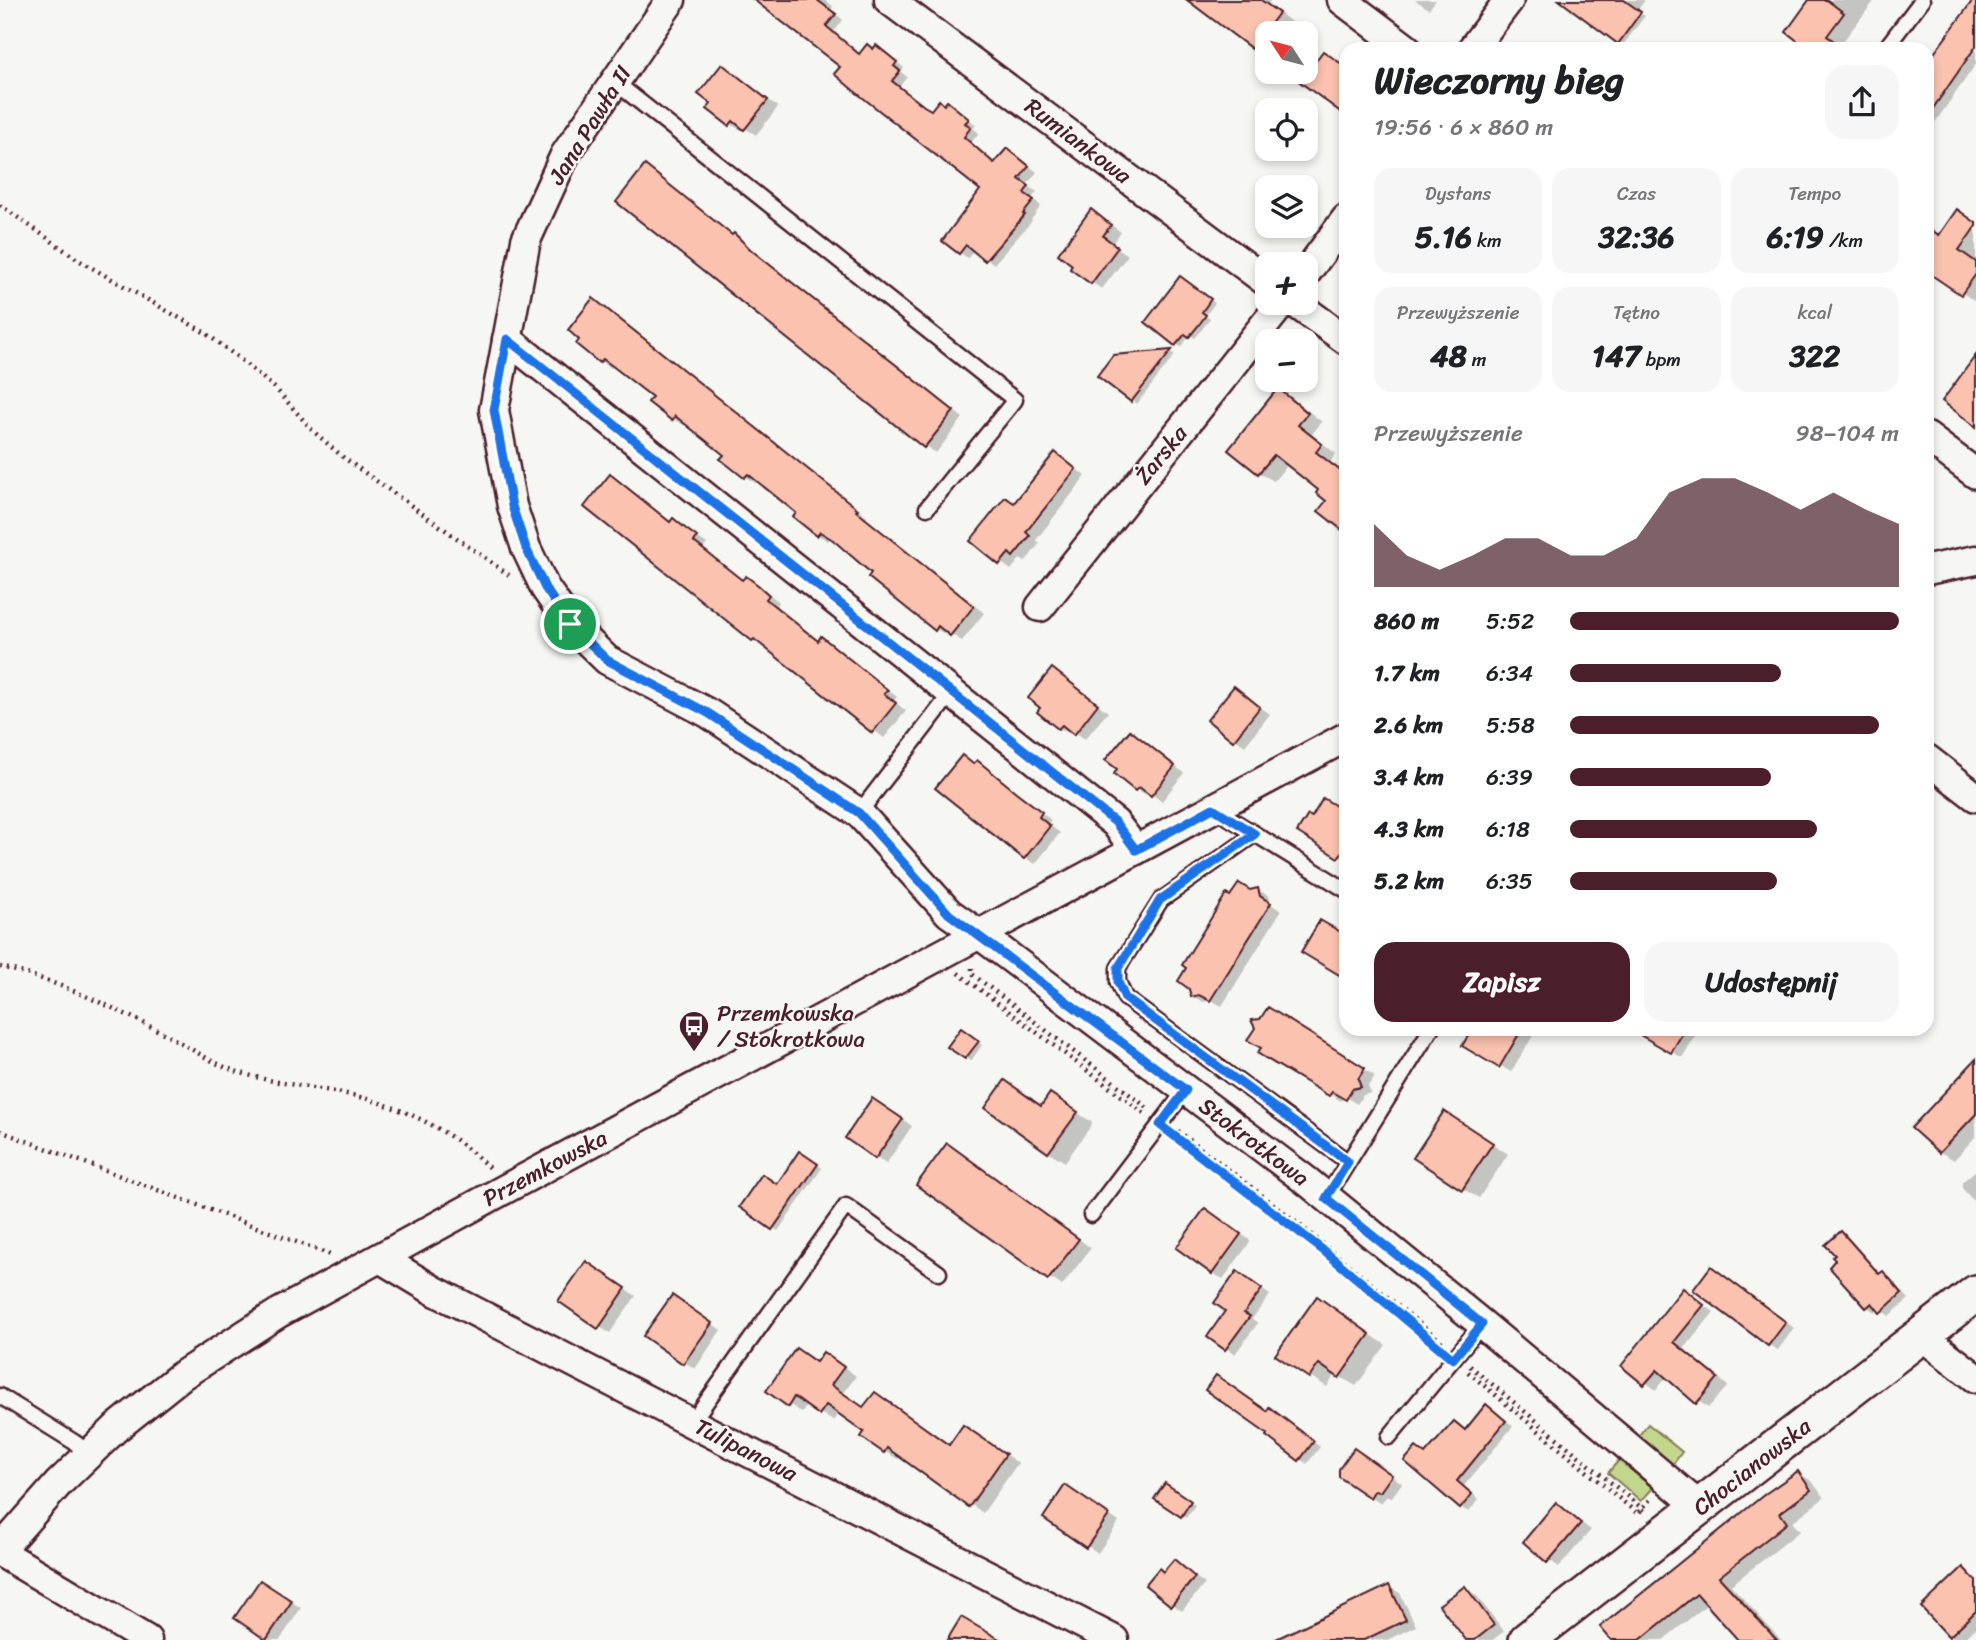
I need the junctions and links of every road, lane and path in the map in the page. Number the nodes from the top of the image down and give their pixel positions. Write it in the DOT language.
graph roads {
  1 [pos="670,0"];
  2 [pos="889,0"];
  3 [pos="1342,0"];
  4 [pos="1509,0"];
  5 [pos="1922,0"];
  6 [pos="1398,42"];
  7 [pos="1477,42"];
  8 [pos="1890,42"];
  9 [pos="615,82"];
  10 [pos="0,205"];
  11 [pos="1339,228"];
  12 [pos="1318,257"];
  13 [pos="1255,273"];
  14 [pos="1272,315"];
  15 [pos="1312,315"];
  16 [pos="1339,335"];
  17 [pos="507,339"];
  18 [pos="1934,442"];
  19 [pos="1976,474"];
  20 [pos="927,508"];
  21 [pos="1976,560"];
  22 [pos="1934,569"];
  23 [pos="513,578"];
  24 [pos="1040,607"];
  25 [pos="952,692"];
  26 [pos="1339,741"];
  27 [pos="1934,764"];
  28 [pos="1976,797"];
  29 [pos="1213,808"];
  30 [pos="859,813"];
  31 [pos="1255,834"];
  32 [pos="1136,850"];
  33 [pos="1339,886"];
  34 [pos="976,945"];
  35 [pos="0,967"];
  36 [pos="951,967"];
  37 [pos="1427,1036"];
  38 [pos="1186,1090"];
  39 [pos="1162,1123"];
  40 [pos="0,1131"];
  41 [pos="1348,1162"];
  42 [pos="507,1188"];
  43 [pos="1326,1198"];
  44 [pos="1091,1215"];
  45 [pos="380,1258"];
  46 [pos="352,1273"];
  47 [pos="939,1273"];
  48 [pos="1976,1293"];
  49 [pos="1482,1324"];
  50 [pos="1922,1336"];
  51 [pos="1455,1357"];
  52 [pos="1976,1378"];
  53 [pos="0,1396"];
  54 [pos="692,1422"];
  55 [pos="1389,1437"];
  56 [pos="89,1453"];
  57 [pos="1670,1484"];
  58 [pos="1700,1507"];
  59 [pos="0,1551"];
  60 [pos="148,1640"];
  61 [pos="1114,1640"];
  62 [pos="1527,1640"];
  1 -- 9 [label="street, Jana Pawła II"];
  2 -- 13 [label="street, Rumiankowa"];
  3 -- 6 [label="street"];
  4 -- 7 [label="street"];
  5 -- 8 [label="lane"];
  9 -- 17 [label="street, Jana Pawła II"];
  9 -- 20 [label="lane"];
  10 -- 23 [label="path"];
  11 -- 12 [label="street"];
  14 -- 24 [label="street, Żarska"];
  15 -- 16 [label="street"];
  17 -- 25 [label="street"];
  17 -- 30 [label="street, Stokrotkowa"];
  18 -- 19 [label="street"];
  21 -- 22 [label="street"];
  25 -- 30 [label="lane"];
  25 -- 32 [label="street"];
  26 -- 29 [label="street, Przemkowska"];
  27 -- 28 [label="street"];
  29 -- 31 [label="lane"];
  29 -- 32 [label="street, Przemkowska"];
  30 -- 34 [label="street, Stokrotkowa"];
  31 -- 33 [label="lane"];
  31 -- 41 [label="lane"];
  32 -- 34 [label="street, Przemkowska"];
  34 -- 38 [label="street, Stokrotkowa"];
  34 -- 39 [label="path"];
  34 -- 42 [label="street, Przemkowska"];
  35 -- 42 [label="path"];
  36 -- 39 [label="path"];
  37 -- 41 [label="lane"];
  38 -- 39 [label="lane"];
  38 -- 43 [label="street, Stokrotkowa"];
  39 -- 44 [label="lane"];
  39 -- 51 [label="path"];
  40 -- 46 [label="path"];
  41 -- 43 [label="lane"];
  42 -- 45 [label="street, Przemkowska"];
  43 -- 49 [label="street, Stokrotkowa"];
  45 -- 46 [label="street, Przemkowska"];
  45 -- 54 [label="street, Tulipanowa"];
  46 -- 56 [label="street, Przemkowska"];
  47 -- 54 [label="lane"];
  48 -- 50 [label="street, Chocianowska"];
  49 -- 51 [label="lane"];
  49 -- 57 [label="street, Stokrotkowa"];
  50 -- 52 [label="street"];
  50 -- 58 [label="street, Chocianowska"];
  51 -- 55 [label="lane"];
  51 -- 57 [label="path"];
  53 -- 56 [label="lane"];
  54 -- 61 [label="street, Tulipanowa"];
  56 -- 59 [label="street, Przemkowska"];
  57 -- 58 [label="street, Stokrotkowa"];
  58 -- 62 [label="street, Chocianowska"];
  59 -- 60 [label="street"];
}
